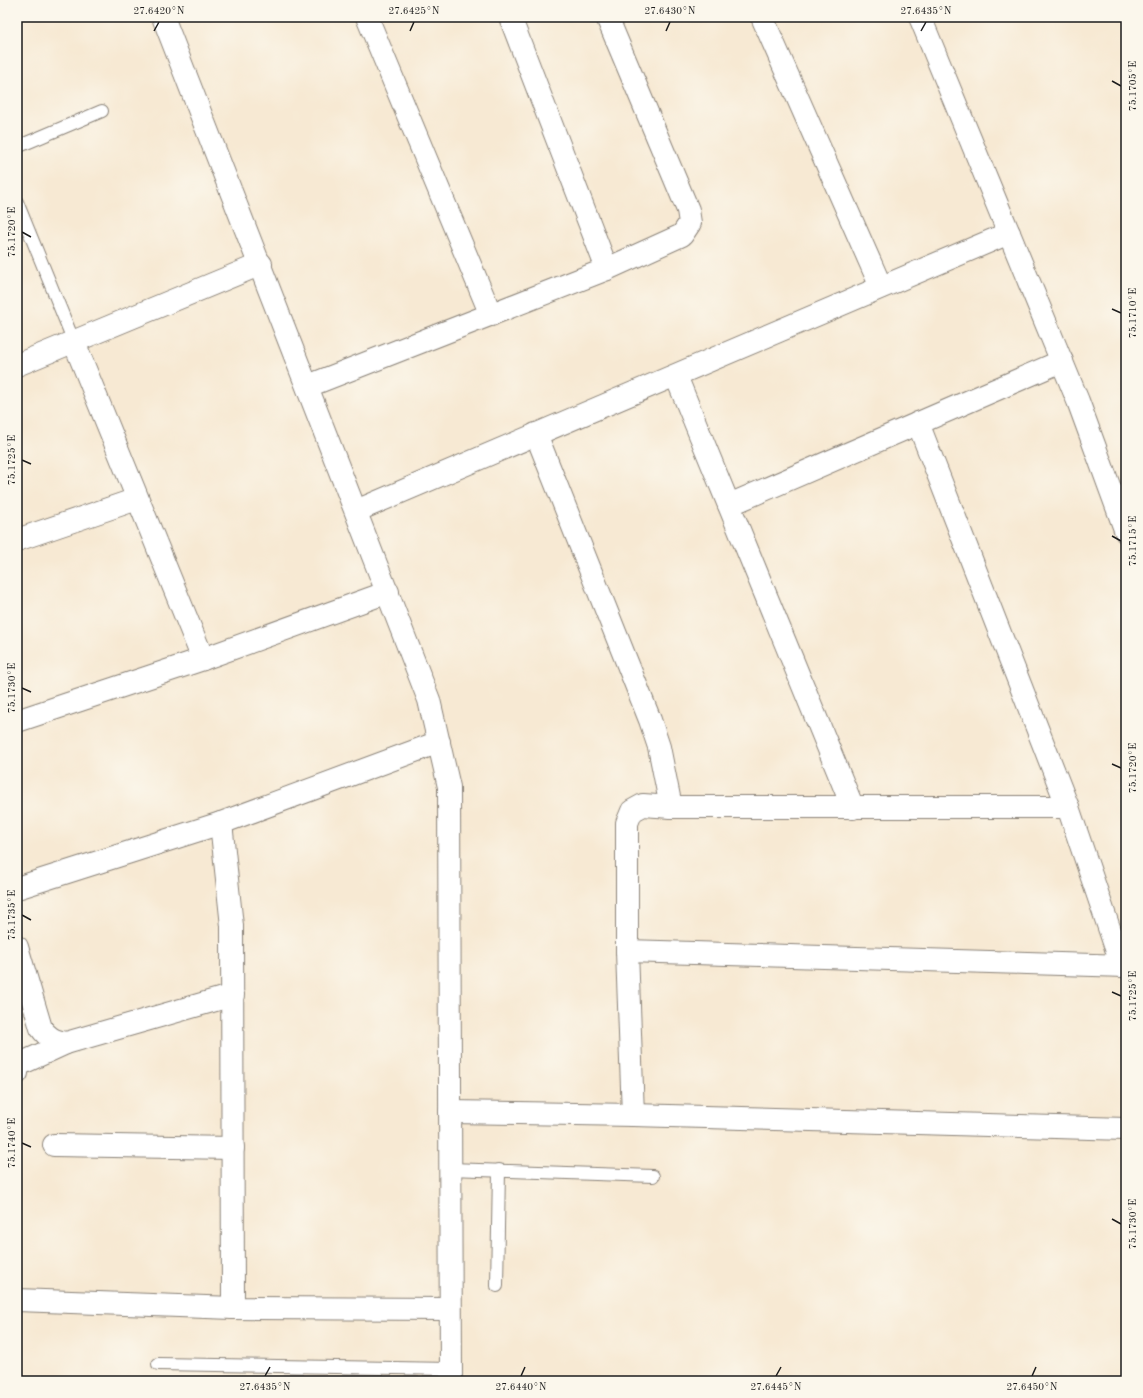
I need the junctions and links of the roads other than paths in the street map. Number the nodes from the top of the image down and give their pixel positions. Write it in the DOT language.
graph roads {
  1 [pos="367,17"];
  2 [pos="510,17"];
  3 [pos="607,17"];
  4 [pos="762,17"];
  5 [pos="920,17"];
  6 [pos="165,18"];
  7 [pos="102,111"];
  8 [pos="17,147"];
  9 [pos="17,202"];
  10 [pos="1009,233"];
  11 [pos="261,264"];
  12 [pos="607,269"];
  13 [pos="881,287"];
  14 [pos="491,315"];
  15 [pos="74,342"];
  16 [pos="1062,361"];
  17 [pos="17,366"];
  18 [pos="676,376"];
  19 [pos="308,386"];
  20 [pos="918,423"];
  21 [pos="536,434"];
  22 [pos="137,499"];
  23 [pos="729,505"];
  24 [pos="356,510"];
  25 [pos="1126,532"];
  26 [pos="17,540"];
  27 [pos="388,592"];
  28 [pos="203,658"];
  29 [pos="17,721"];
  30 [pos="438,742"];
  31 [pos="671,807"];
  32 [pos="1068,807"];
  33 [pos="853,808"];
  34 [pos="221,823"];
  35 [pos="17,888"];
  36 [pos="17,947"];
  37 [pos="627,951"];
  38 [pos="1124,966"];
  39 [pos="233,995"];
  40 [pos="66,1044"];
  41 [pos="17,1074"];
  42 [pos="450,1112"];
  43 [pos="633,1115"];
  44 [pos="1126,1129"];
  45 [pos="54,1145"];
  46 [pos="233,1148"];
  47 [pos="450,1169"];
  48 [pos="500,1170"];
  49 [pos="653,1176"];
  50 [pos="497,1286"];
  51 [pos="17,1300"];
  52 [pos="233,1308"];
  53 [pos="450,1309"];
  54 [pos="158,1364"];
  55 [pos="451,1375"];
  1 -- 14 [label="street"];
  2 -- 12 [label="street"];
  3 -- 12 [label="street"];
  4 -- 13 [label="street"];
  5 -- 10 [label="street"];
  6 -- 11 [label="street"];
  7 -- 8 [label="lane"];
  9 -- 15 [label="lane"];
  10 -- 13 [label="street"];
  10 -- 16 [label="street"];
  11 -- 15 [label="street"];
  11 -- 19 [label="street"];
  12 -- 14 [label="street"];
  13 -- 18 [label="street"];
  14 -- 19 [label="street"];
  15 -- 17 [label="street"];
  15 -- 22 [label="street"];
  16 -- 20 [label="street"];
  16 -- 25 [label="street"];
  18 -- 21 [label="street"];
  18 -- 23 [label="street"];
  19 -- 24 [label="street"];
  20 -- 23 [label="street"];
  20 -- 32 [label="street"];
  21 -- 24 [label="street"];
  21 -- 31 [label="street"];
  22 -- 26 [label="street"];
  22 -- 28 [label="street"];
  23 -- 33 [label="street"];
  24 -- 27 [label="street"];
  27 -- 28 [label="street"];
  27 -- 30 [label="street"];
  28 -- 29 [label="street"];
  30 -- 34 [label="street"];
  30 -- 42 [label="street"];
  31 -- 33 [label="street"];
  31 -- 37 [label="street"];
  32 -- 33 [label="street"];
  32 -- 38 [label="street"];
  34 -- 35 [label="street"];
  34 -- 39 [label="street"];
  36 -- 40 [label="street"];
  37 -- 38 [label="street"];
  37 -- 43 [label="street"];
  39 -- 40 [label="street"];
  39 -- 46 [label="street"];
  40 -- 41 [label="street"];
  42 -- 43 [label="street"];
  42 -- 47 [label="street"];
  43 -- 44 [label="street"];
  45 -- 46 [label="street"];
  46 -- 52 [label="street"];
  47 -- 48 [label="lane"];
  47 -- 53 [label="street"];
  48 -- 49 [label="lane"];
  48 -- 50 [label="lane"];
  51 -- 52 [label="street"];
  52 -- 53 [label="street"];
  53 -- 55 [label="street"];
  54 -- 55 [label="lane"];
}
